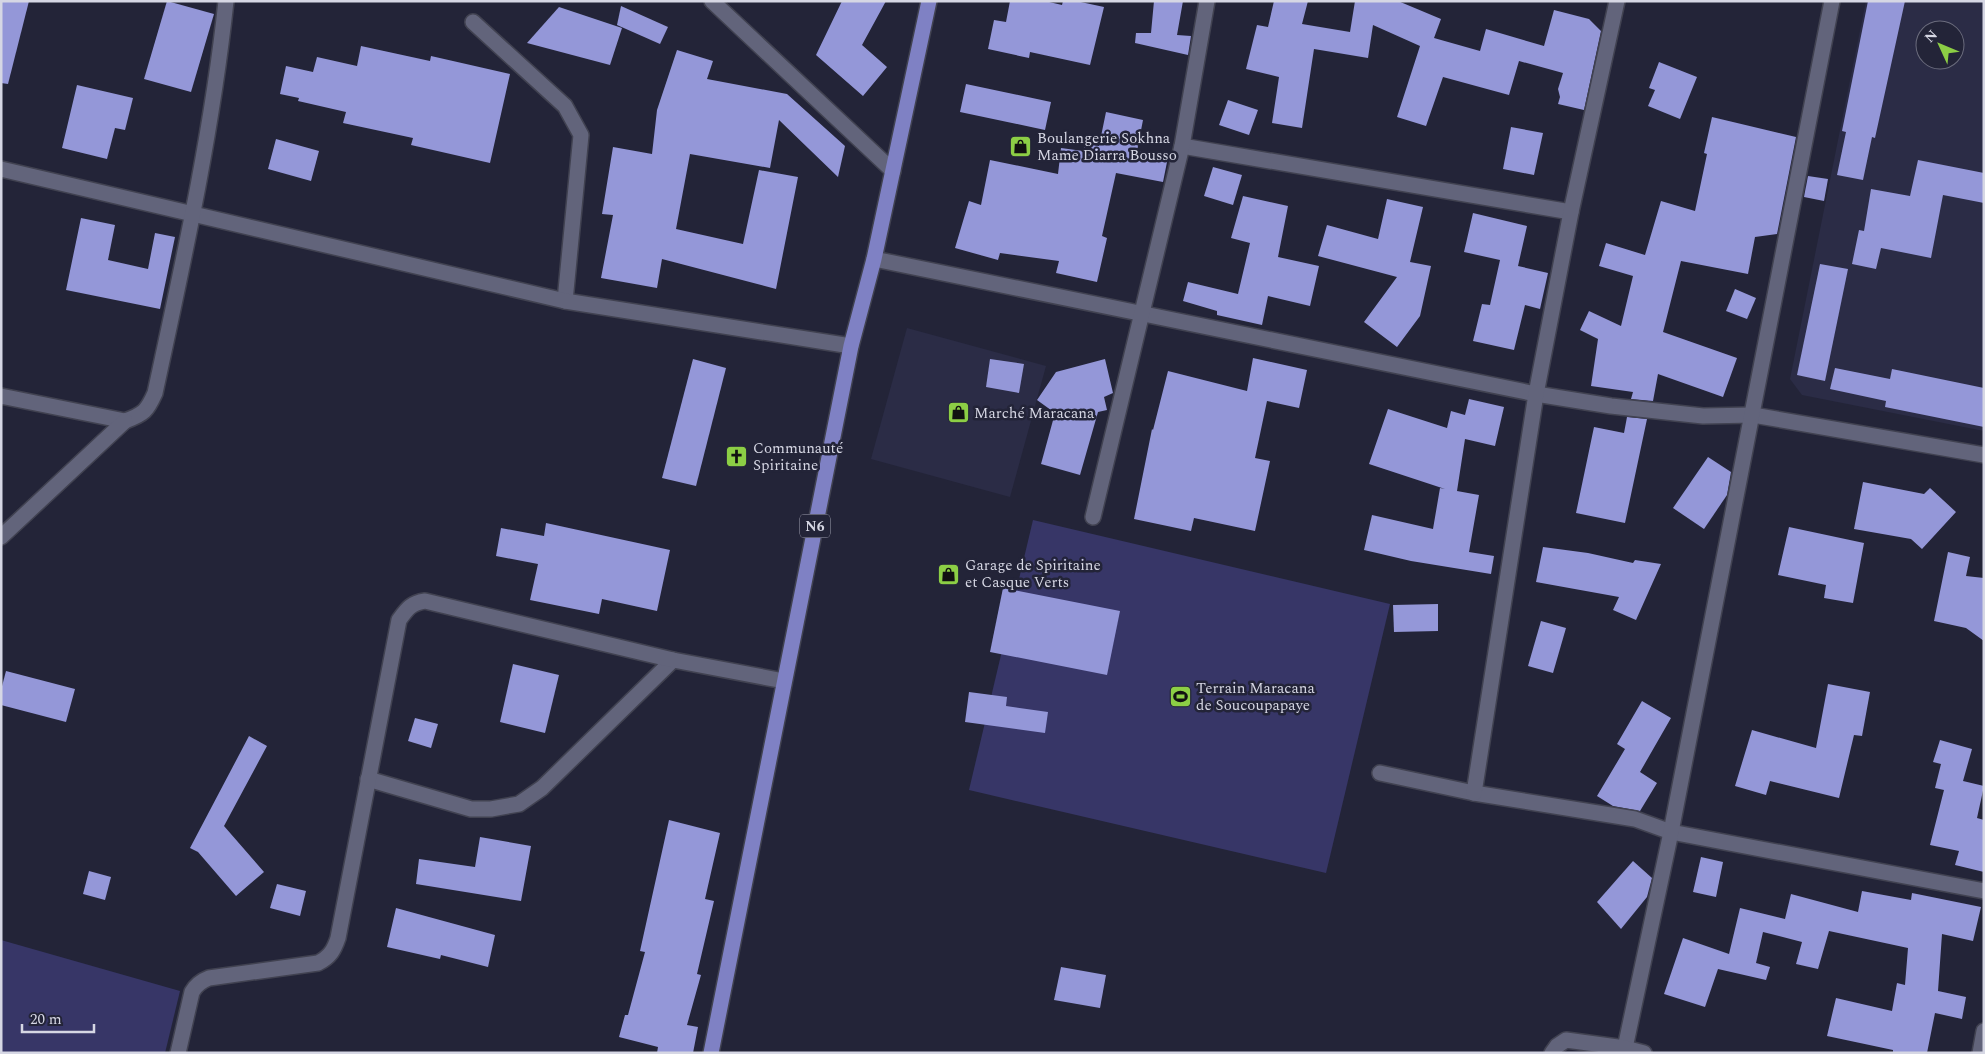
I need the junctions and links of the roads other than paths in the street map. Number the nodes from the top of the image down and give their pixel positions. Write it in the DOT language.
graph roads {
  1 [pos="226,1"];
  2 [pos="712,1"];
  3 [pos="929,1"];
  4 [pos="1207,1"];
  5 [pos="1617,1"];
  6 [pos="1832,1"];
  7 [pos="473,22"];
  8 [pos="1182,146"];
  9 [pos="1,169"];
  10 [pos="893,171"];
  11 [pos="1571,212"];
  12 [pos="194,214"];
  13 [pos="874,259"];
  14 [pos="565,301"];
  15 [pos="1142,314"];
  16 [pos="851,346"];
  17 [pos="1536,394"];
  18 [pos="1,396"];
  19 [pos="1753,415"];
  20 [pos="125,421"];
  21 [pos="1984,454"];
  22 [pos="1093,517"];
  23 [pos="1,537"];
  24 [pos="673,660"];
  25 [pos="784,681"];
  26 [pos="1380,773"];
  27 [pos="368,779"];
  28 [pos="1474,793"];
  29 [pos="1671,832"];
  30 [pos="1984,891"];
  31 [pos="1984,1032"];
  32 [pos="1625,1048"];
  33 [pos="178,1053"];
  34 [pos="711,1053"];
  35 [pos="1552,1053"];
  36 [pos="1644,1053"];
  37 [pos="1980,1053"];
  1 -- 12 [label="street"];
  2 -- 10 [label="street"];
  3 -- 10 [label="main road, N6"];
  4 -- 8 [label="street"];
  5 -- 11 [label="street"];
  6 -- 19 [label="street"];
  7 -- 14 [label="street"];
  8 -- 11 [label="street"];
  8 -- 15 [label="street"];
  9 -- 12 [label="street"];
  10 -- 13 [label="main road, N6"];
  11 -- 17 [label="street"];
  12 -- 14 [label="street"];
  12 -- 20 [label="street"];
  13 -- 15 [label="street"];
  13 -- 16 [label="main road, N6"];
  14 -- 16 [label="street"];
  15 -- 17 [label="street"];
  15 -- 22 [label="street"];
  16 -- 25 [label="main road, N6"];
  17 -- 19 [label="street"];
  17 -- 28 [label="street"];
  18 -- 20 [label="street"];
  19 -- 21 [label="street"];
  19 -- 29 [label="street"];
  20 -- 23 [label="street"];
  24 -- 25 [label="street"];
  24 -- 27 [label="street"];
  24 -- 27 [label="street"];
  25 -- 34 [label="main road, N6"];
  26 -- 28 [label="street"];
  27 -- 33 [label="street"];
  28 -- 29 [label="street"];
  29 -- 30 [label="street"];
  29 -- 32 [label="street"];
  31 -- 37 [label="street"];
  32 -- 35 [label="street"];
  32 -- 36 [label="street"];
}
